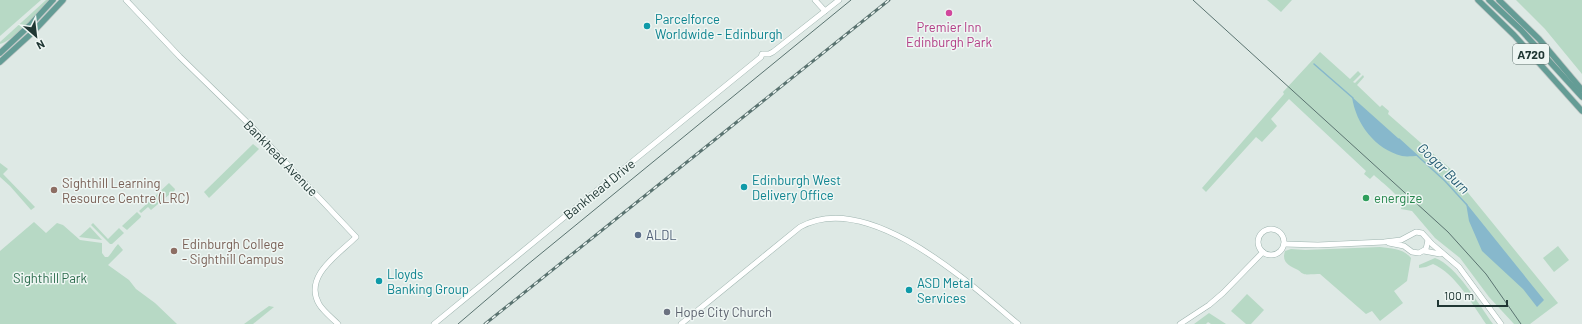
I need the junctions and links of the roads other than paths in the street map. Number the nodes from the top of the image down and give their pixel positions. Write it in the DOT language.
graph roads {
  1 [pos="53,0"];
  2 [pos="63,0"];
  3 [pos="126,0"];
  4 [pos="815,0"];
  5 [pos="839,0"];
  6 [pos="1478,0"];
  7 [pos="1489,0"];
  8 [pos="1499,0"];
  9 [pos="825,11"];
  10 [pos="0,53"];
  11 [pos="0,62"];
  12 [pos="1582,90"];
  13 [pos="1582,97"];
  14 [pos="1582,111"];
  15 [pos="1408,237"];
  16 [pos="1428,240"];
  17 [pos="1384,242"];
  18 [pos="1284,244"];
  19 [pos="1409,249"];
  20 [pos="1424,251"];
  21 [pos="1263,252"];
  22 [pos="1443,254"];
  23 [pos="1498,317"];
  24 [pos="338,324"];
  25 [pos="434,324"];
  26 [pos="681,324"];
  27 [pos="1018,324"];
  28 [pos="1180,324"];
  29 [pos="1501,324"];
  30 [pos="1507,324"];
  1 -- 10 [label="main road"];
  2 -- 11 [label="main road"];
  3 -- 24 [label="street, Bankhead Avenue"];
  4 -- 9 [label="street"];
  5 -- 9 [label="street"];
  6 -- 14 [label="main road, A720"];
  7 -- 13 [label="main road, A720"];
  8 -- 12 [label="main road, A720"];
  9 -- 25 [label="street, Bankhead Drive"];
  15 -- 16 [label="street"];
  15 -- 17 [label="street"];
  15 -- 19 [label="street"];
  16 -- 20 [label="street"];
  16 -- 22 [label="street"];
  17 -- 18 [label="street"];
  17 -- 19 [label="street"];
  18 -- 21 [label="street"];
  18 -- 21 [label="street"];
  19 -- 20 [label="street"];
  20 -- 22 [label="street"];
  21 -- 28 [label="street"];
  22 -- 23 [label="street"];
  23 -- 29 [label="street"];
  23 -- 30 [label="street"];
  26 -- 27 [label="street"];
}
